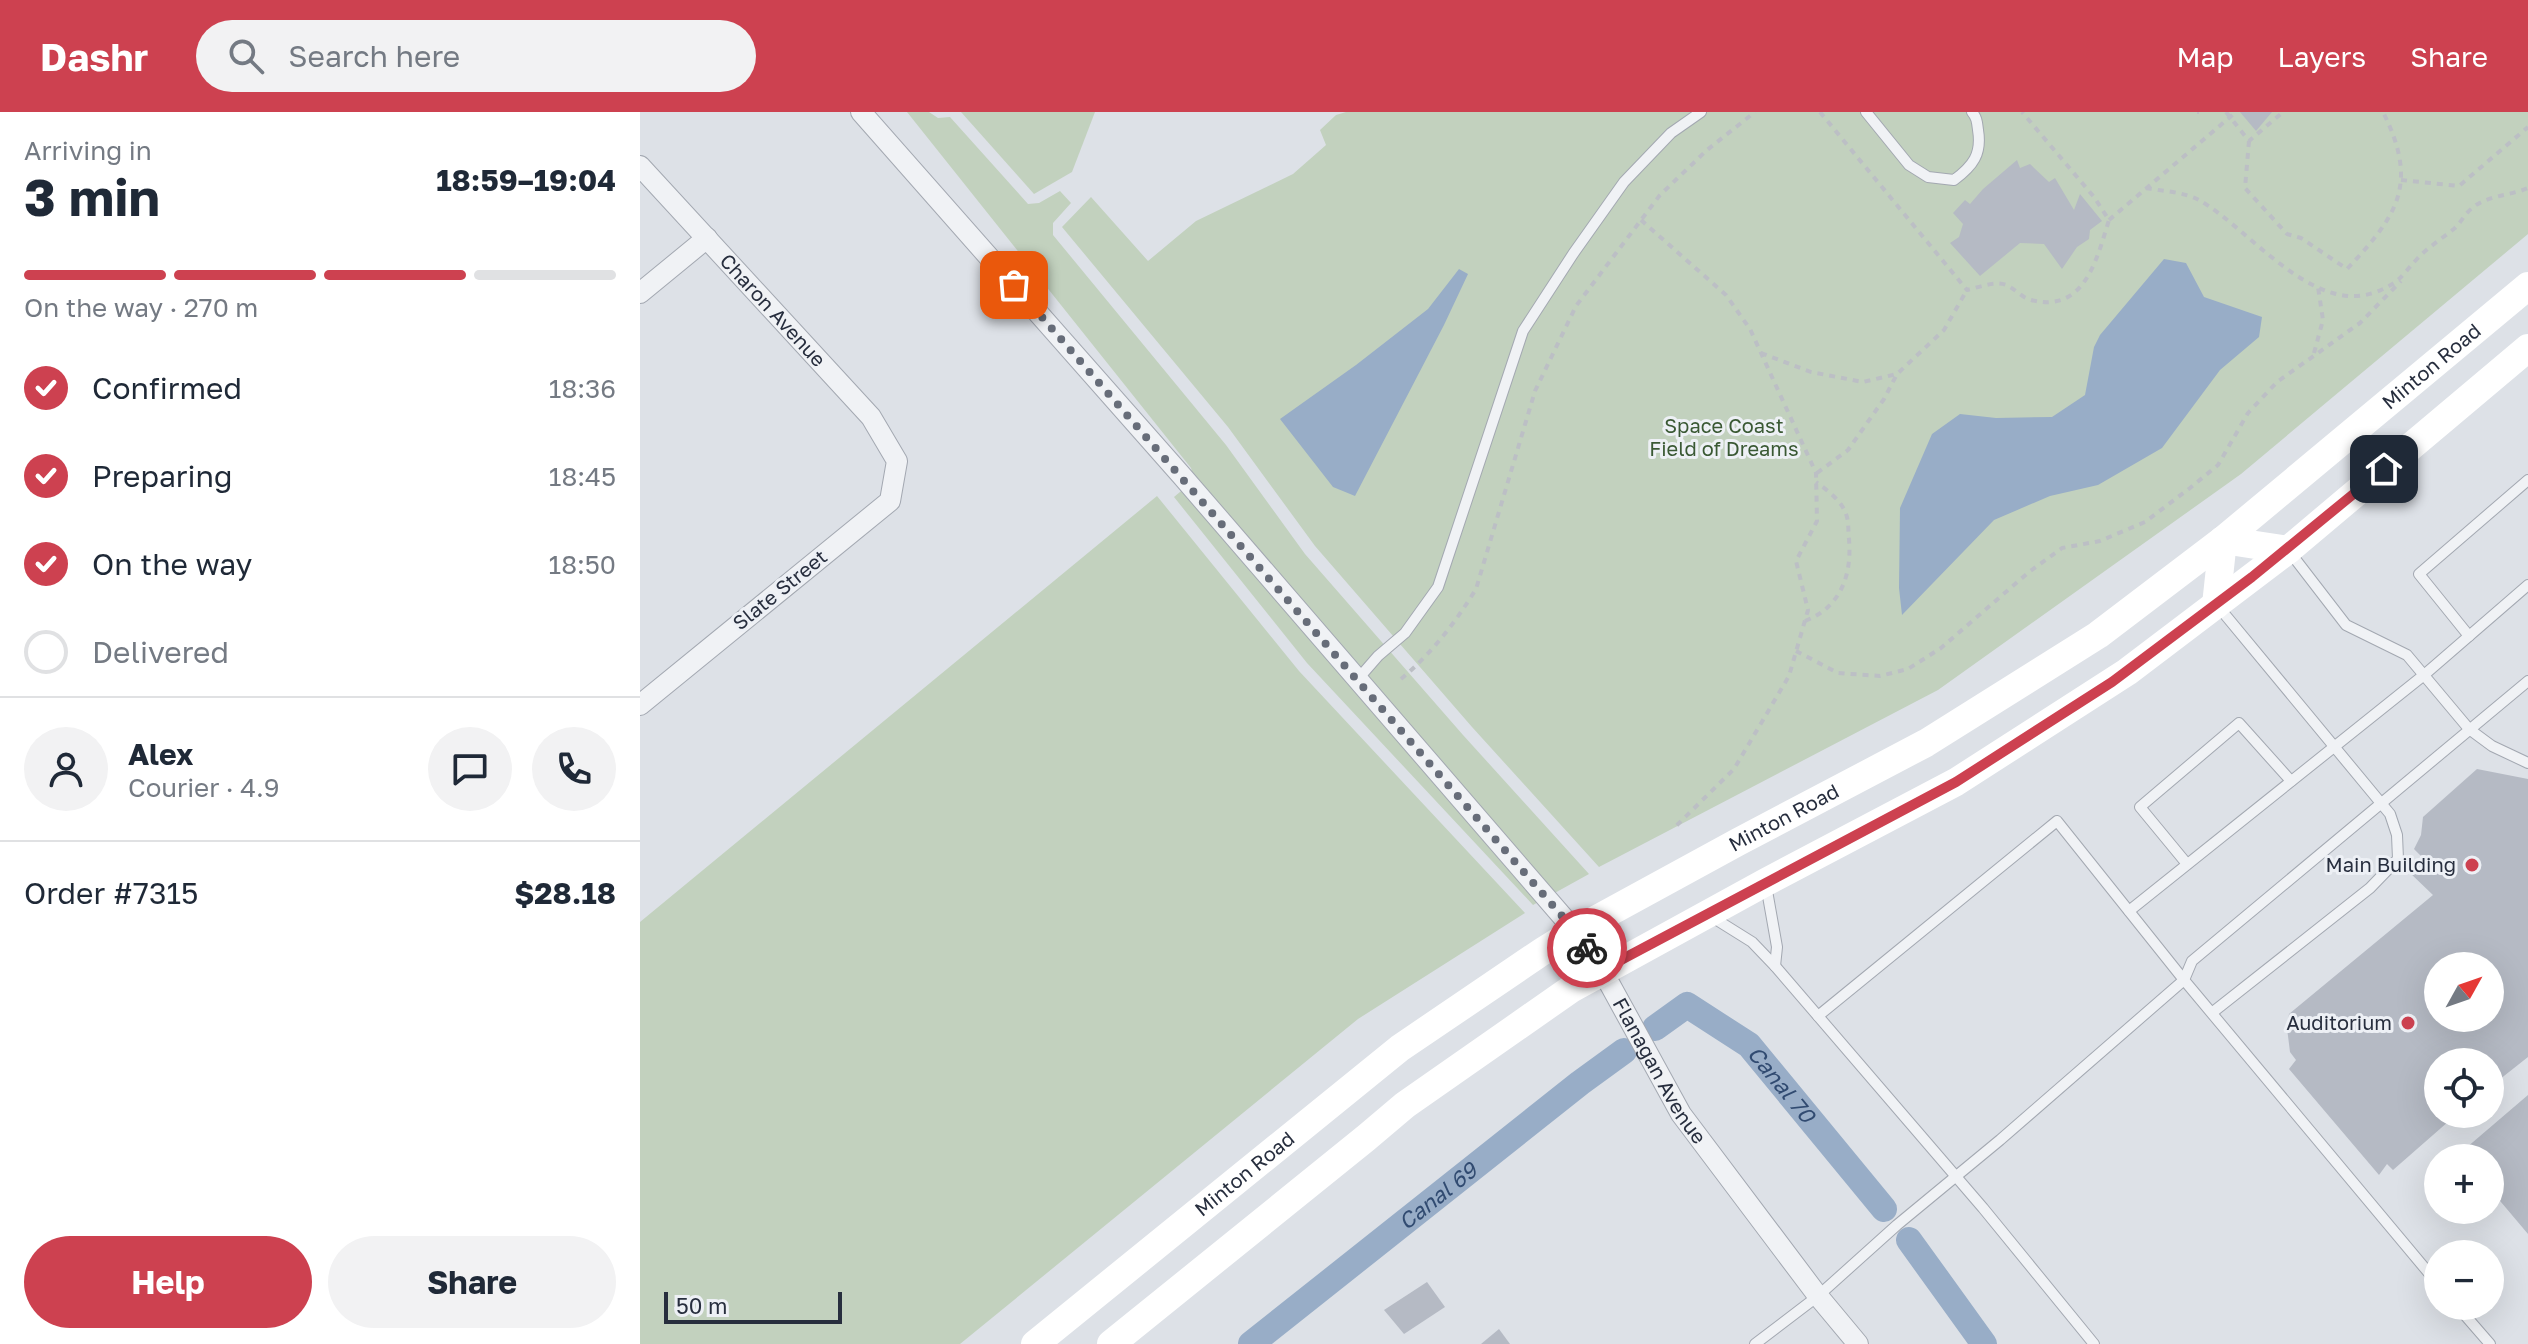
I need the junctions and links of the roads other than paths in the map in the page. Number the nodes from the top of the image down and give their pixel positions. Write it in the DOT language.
graph roads {
  1 [pos="861,112"];
  2 [pos="1701,112"];
  3 [pos="1866,112"];
  4 [pos="1972,112"];
  5 [pos="640,166"];
  6 [pos="707,238"];
  7 [pos="2528,286"];
  8 [pos="640,293"];
  9 [pos="2528,348"];
  10 [pos="897,461"];
  11 [pos="2528,480"];
  12 [pos="2223,540"];
  13 [pos="2288,550"];
  14 [pos="2528,585"];
  15 [pos="2216,605"];
  16 [pos="2469,636"];
  17 [pos="2424,675"];
  18 [pos="1358,679"];
  19 [pos="2528,681"];
  20 [pos="640,705"];
  21 [pos="2469,729"];
  22 [pos="2334,746"];
  23 [pos="2528,763"];
  24 [pos="2291,781"];
  25 [pos="2380,803"];
  26 [pos="2187,864"];
  27 [pos="1766,882"];
  28 [pos="2129,911"];
  29 [pos="1707,914"];
  30 [pos="1575,931"];
  31 [pos="1775,966"];
  32 [pos="1602,970"];
  33 [pos="2184,980"];
  34 [pos="2213,1012"];
  35 [pos="1818,1016"];
  36 [pos="1956,1177"];
  37 [pos="2424,1267"];
  38 [pos="1818,1296"];
  39 [pos="2469,1320"];
  40 [pos="1035,1344"];
  41 [pos="1111,1344"];
  42 [pos="1755,1344"];
  43 [pos="1858,1344"];
  44 [pos="2094,1344"];
  45 [pos="2490,1344"];
  1 -- 18 [label="street, Flanagan Avenue"];
  2 -- 18 [label="lane"];
  3 -- 4 [label="lane"];
  5 -- 6 [label="street, Charon Avenue"];
  6 -- 8 [label="street"];
  6 -- 10 [label="street, Charon Avenue"];
  7 -- 12 [label="main road, Minton Road"];
  9 -- 13 [label="main road"];
  10 -- 20 [label="street, Slate Street"];
  11 -- 16 [label="lane"];
  12 -- 13 [label="main road"];
  12 -- 15 [label="main road"];
  12 -- 30 [label="main road, Minton Road"];
  13 -- 15 [label="main road"];
  13 -- 17 [label="lane"];
  14 -- 16 [label="lane"];
  15 -- 22 [label="lane"];
  15 -- 27 [label="main road"];
  16 -- 17 [label="lane"];
  17 -- 21 [label="lane"];
  17 -- 22 [label="lane"];
  18 -- 30 [label="street, Flanagan Avenue"];
  19 -- 21 [label="lane"];
  21 -- 23 [label="lane"];
  21 -- 25 [label="lane"];
  22 -- 24 [label="lane"];
  22 -- 25 [label="lane"];
  24 -- 26 [label="lane"];
  24 -- 26 [label="lane"];
  25 -- 33 [label="lane"];
  25 -- 34 [label="lane"];
  26 -- 28 [label="lane"];
  27 -- 29 [label="main road"];
  27 -- 31 [label="lane"];
  28 -- 33 [label="lane"];
  28 -- 35 [label="lane"];
  29 -- 31 [label="lane"];
  29 -- 32 [label="main road"];
  30 -- 32 [label="street, Flanagan Avenue"];
  30 -- 40 [label="main road, Minton Road"];
  31 -- 35 [label="lane"];
  32 -- 38 [label="street, Flanagan Avenue"];
  32 -- 41 [label="main road"];
  33 -- 34 [label="lane"];
  33 -- 36 [label="lane"];
  34 -- 37 [label="lane"];
  35 -- 36 [label="lane"];
  36 -- 38 [label="lane"];
  36 -- 44 [label="lane"];
  38 -- 42 [label="lane"];
  38 -- 43 [label="street, Flanagan Avenue"];
  39 -- 45 [label="lane"];
}
